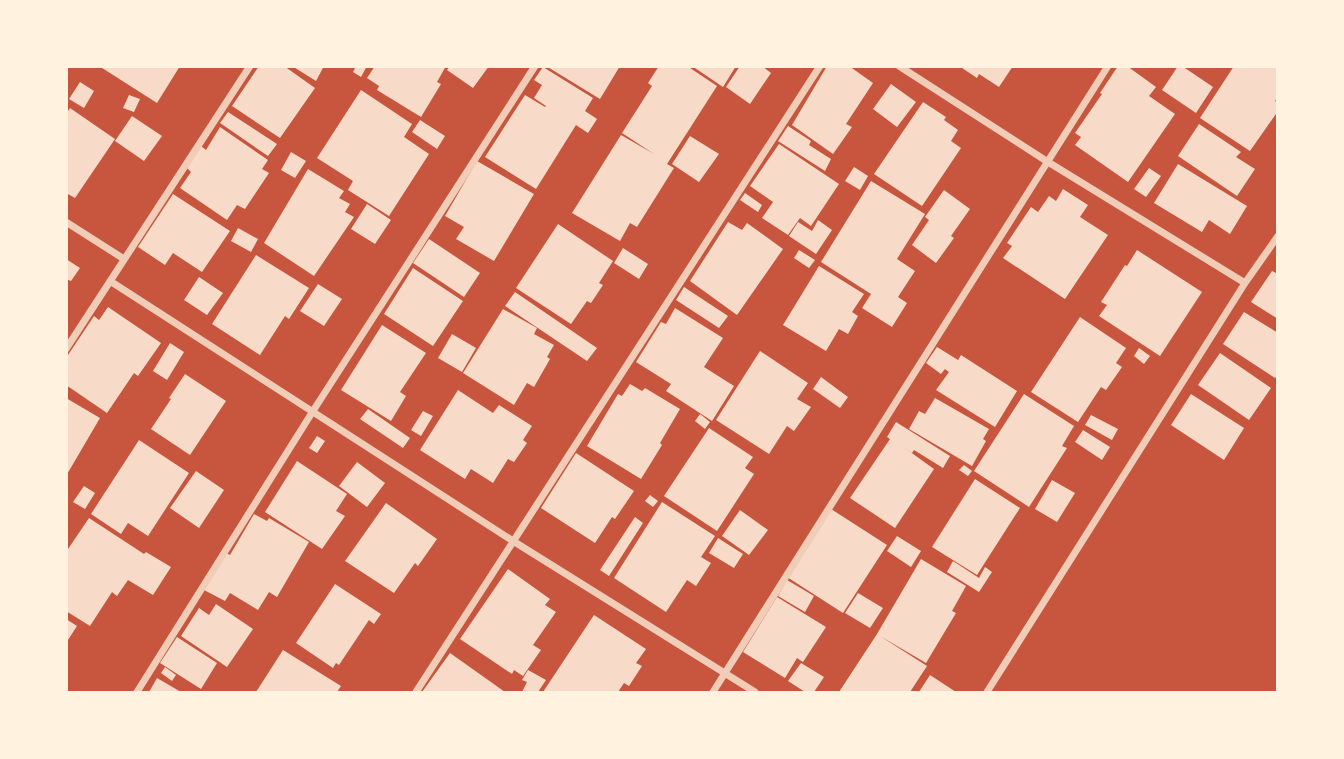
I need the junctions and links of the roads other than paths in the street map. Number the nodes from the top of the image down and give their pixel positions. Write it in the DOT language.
graph roads {
  1 [pos="250,66"];
  2 [pos="535,66"];
  3 [pos="820,66"];
  4 [pos="899,66"];
  5 [pos="1108,66"];
  6 [pos="1048,162"];
  7 [pos="66,222"];
  8 [pos="1278,236"];
  9 [pos="124,259"];
  10 [pos="110,281"];
  11 [pos="1245,283"];
  12 [pos="66,349"];
  13 [pos="313,411"];
  14 [pos="513,541"];
  15 [pos="725,673"];
  16 [pos="137,692"];
  17 [pos="416,692"];
  18 [pos="713,692"];
  19 [pos="755,692"];
  20 [pos="987,692"];
  1 -- 9 [label="street"];
  2 -- 13 [label="street"];
  3 -- 14 [label="street"];
  4 -- 6 [label="street"];
  5 -- 6 [label="street"];
  6 -- 11 [label="street"];
  6 -- 15 [label="street"];
  7 -- 9 [label="street"];
  8 -- 11 [label="street"];
  9 -- 10 [label="street"];
  10 -- 12 [label="street"];
  10 -- 13 [label="street"];
  11 -- 20 [label="street"];
  13 -- 14 [label="street"];
  13 -- 16 [label="street"];
  14 -- 15 [label="street"];
  14 -- 17 [label="street"];
  15 -- 18 [label="street"];
  15 -- 19 [label="street"];
}
